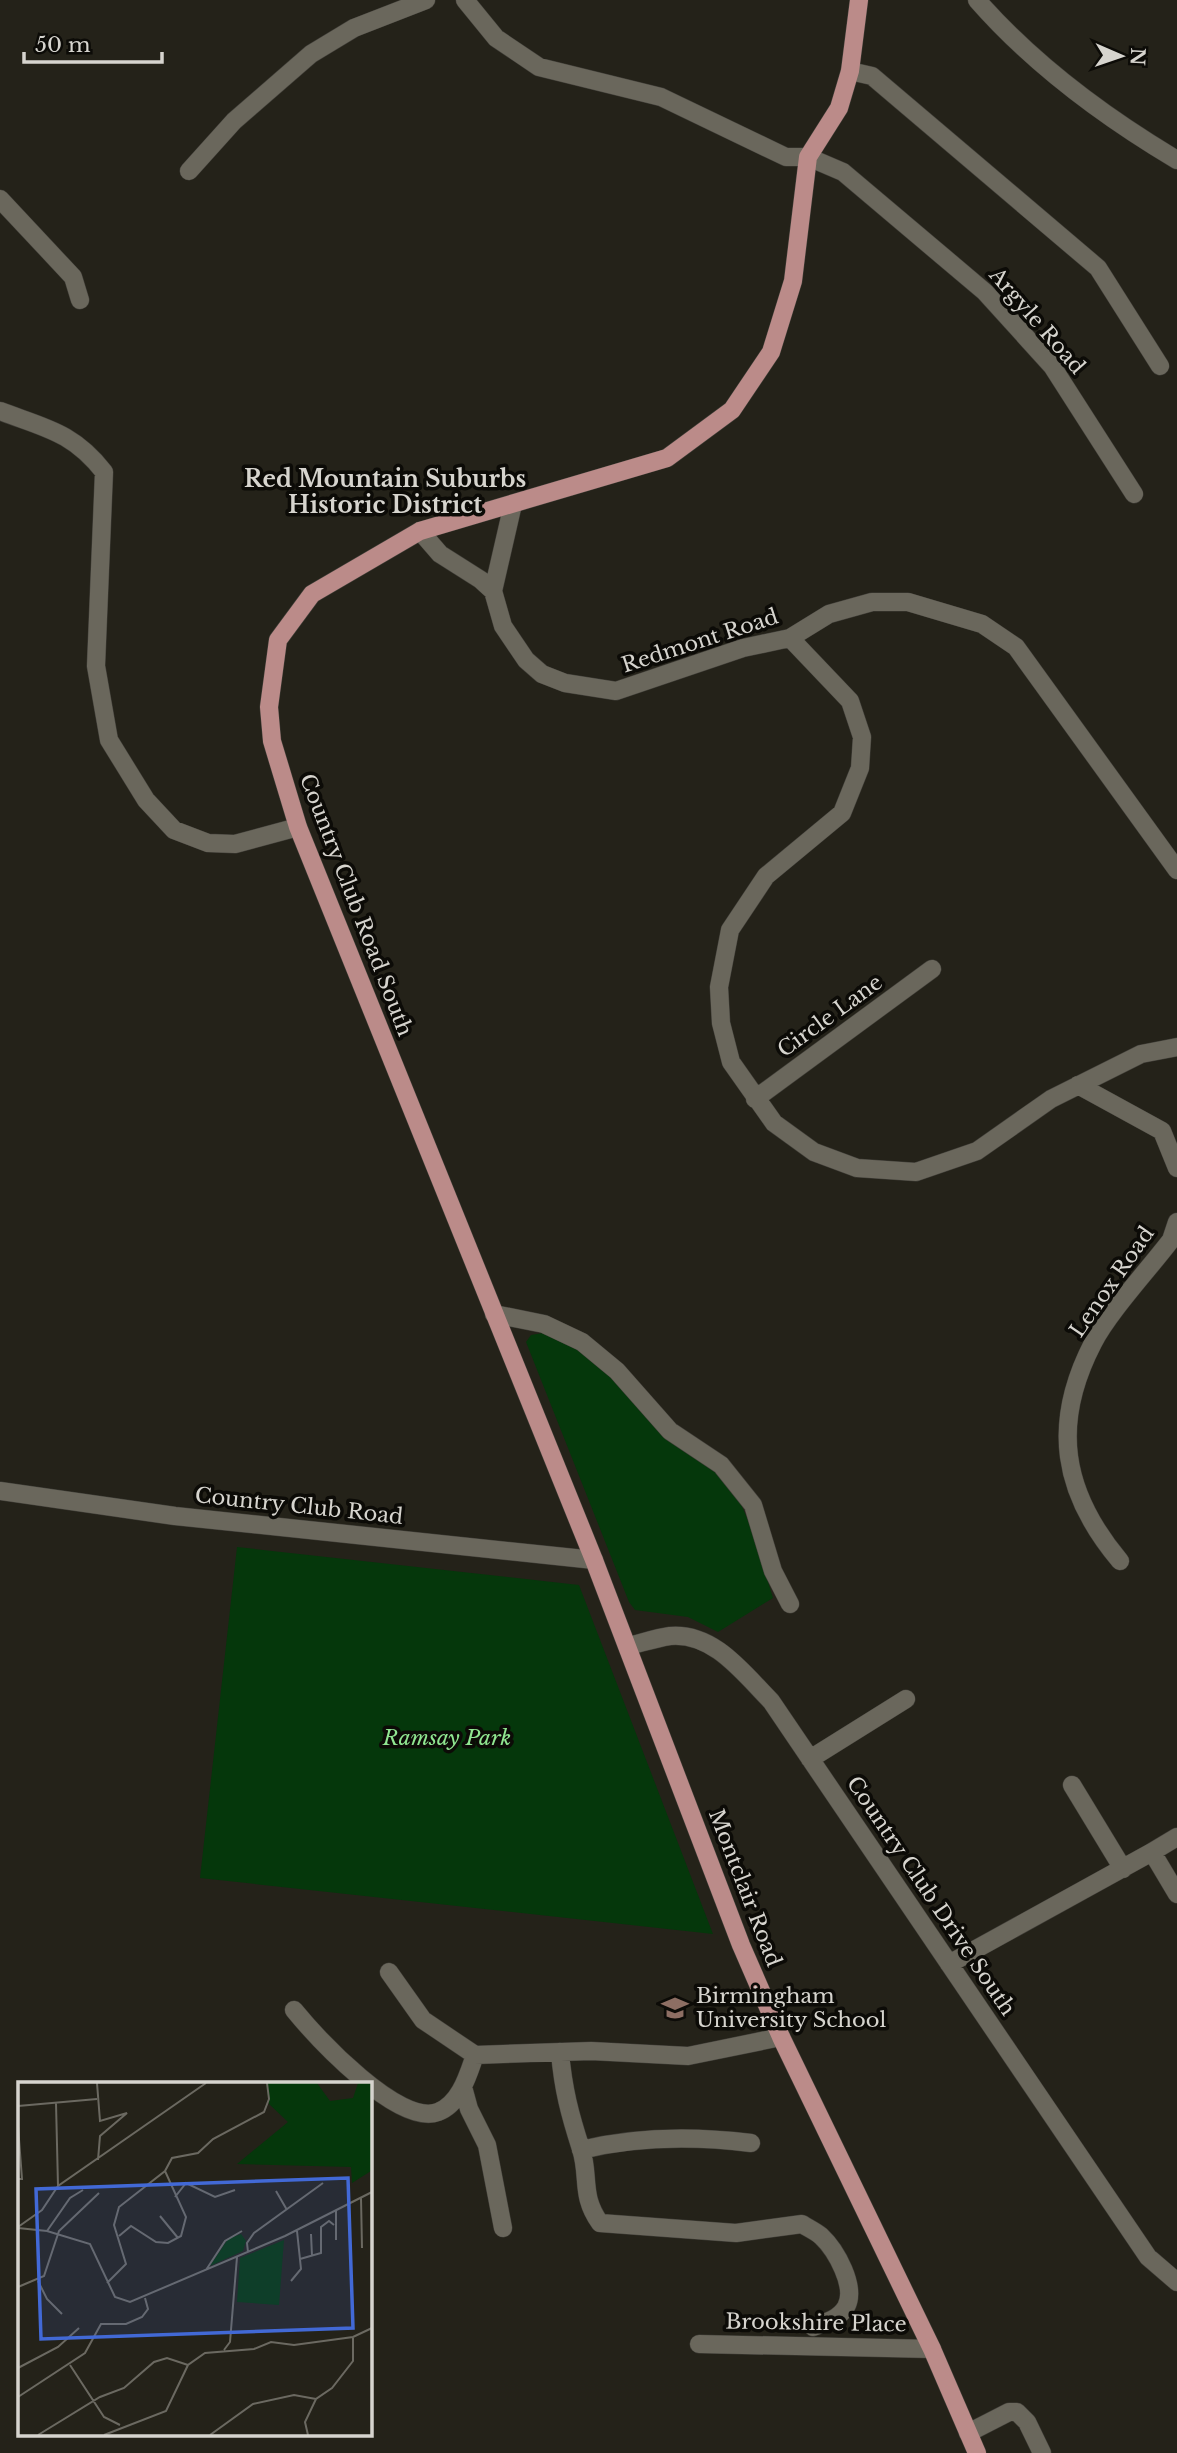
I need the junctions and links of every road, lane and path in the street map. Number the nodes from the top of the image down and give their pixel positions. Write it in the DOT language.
graph roads {
  1 [pos="426,0"];
  2 [pos="466,0"];
  3 [pos="859,0"];
  4 [pos="977,0"];
  5 [pos="850,71"];
  6 [pos="808,156"];
  7 [pos="1177,160"];
  8 [pos="189,171"];
  9 [pos="0,199"];
  10 [pos="80,300"];
  11 [pos="1160,366"];
  12 [pos="0,411"];
  13 [pos="1134,494"];
  14 [pos="513,504"];
  15 [pos="419,531"];
  16 [pos="493,591"];
  17 [pos="790,638"];
  18 [pos="298,827"];
  19 [pos="1177,870"];
  20 [pos="932,969"];
  21 [pos="1177,1046"];
  22 [pos="1078,1085"];
  23 [pos="755,1099"];
  24 [pos="1177,1168"];
  25 [pos="1177,1222"];
  26 [pos="494,1314"];
  27 [pos="0,1491"];
  28 [pos="594,1560"];
  29 [pos="1120,1561"];
  30 [pos="790,1604"];
  31 [pos="628,1646"];
  32 [pos="906,1699"];
  33 [pos="810,1759"];
  34 [pos="1072,1785"];
  35 [pos="1177,1837"];
  36 [pos="1152,1852"];
  37 [pos="1123,1869"];
  38 [pos="1177,1894"];
  39 [pos="949,1964"];
  40 [pos="389,1972"];
  41 [pos="294,2010"];
  42 [pos="781,2037"];
  43 [pos="560,2052"];
  44 [pos="475,2055"];
  45 [pos="369,2082"];
  46 [pos="371,2083"];
  47 [pos="463,2087"];
  48 [pos="751,2143"];
  49 [pos="581,2150"];
  50 [pos="503,2228"];
  51 [pos="1177,2282"];
  52 [pos="813,2327"];
  53 [pos="699,2344"];
  54 [pos="932,2348"];
  55 [pos="968,2433"];
  56 [pos="977,2453"];
  57 [pos="1042,2453"];
  1 -- 8 [label="street"];
  2 -- 6 [label="street, Argyle Road"];
  3 -- 5 [label="main road"];
  4 -- 7 [label="street"];
  5 -- 6 [label="main road"];
  5 -- 11 [label="street"];
  6 -- 13 [label="street, Argyle Road"];
  6 -- 14 [label="main road, Country Club Road South"];
  9 -- 10 [label="street"];
  12 -- 18 [label="street"];
  14 -- 15 [label="main road, Country Club Road South"];
  14 -- 16 [label="street, Redmont Road"];
  15 -- 16 [label="street"];
  15 -- 18 [label="main road, Country Club Road South"];
  16 -- 17 [label="street, Redmont Road"];
  17 -- 19 [label="street, Redmont Road"];
  17 -- 23 [label="street"];
  18 -- 26 [label="main road, Country Club Road South"];
  20 -- 23 [label="street, Circle Lane"];
  21 -- 22 [label="street"];
  22 -- 23 [label="street"];
  22 -- 24 [label="street"];
  25 -- 29 [label="street, Lenox Road"];
  26 -- 28 [label="main road, Country Club Road South"];
  26 -- 30 [label="street"];
  27 -- 28 [label="street, Country Club Road"];
  28 -- 31 [label="main road, Montclair Road"];
  31 -- 33 [label="street, Country Club Drive South"];
  31 -- 42 [label="main road, Montclair Road"];
  32 -- 33 [label="street"];
  33 -- 39 [label="street, Country Club Drive South"];
  34 -- 37 [label="street"];
  35 -- 36 [label="street"];
  36 -- 37 [label="street"];
  36 -- 38 [label="street"];
  37 -- 39 [label="street"];
  39 -- 51 [label="street, Country Club Drive South"];
  40 -- 44 [label="street"];
  41 -- 45 [label="street"];
  42 -- 43 [label="street"];
  42 -- 54 [label="main road, Montclair Road"];
  43 -- 44 [label="street"];
  43 -- 49 [label="street, Brookshire Place"];
  44 -- 47 [label="street"];
  46 -- 47 [label="street"];
  47 -- 50 [label="street"];
  48 -- 49 [label="street"];
  49 -- 52 [label="street, Brookshire Place"];
  53 -- 54 [label="street, Brookshire Place"];
  54 -- 55 [label="main road, Montclair Road"];
  55 -- 56 [label="main road, Montclair Road"];
  55 -- 57 [label="street"];
}
